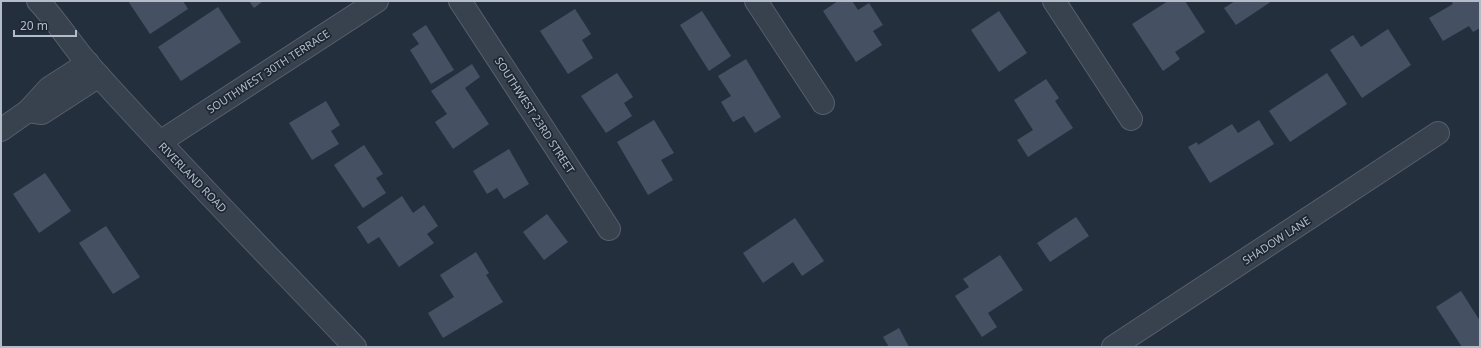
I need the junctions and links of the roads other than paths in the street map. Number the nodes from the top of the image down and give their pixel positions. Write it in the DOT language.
graph roads {
  1 [pos="38,1"];
  2 [pos="377,1"];
  3 [pos="460,1"];
  4 [pos="756,1"];
  5 [pos="1054,1"];
  6 [pos="93,69"];
  7 [pos="823,103"];
  8 [pos="1131,118"];
  9 [pos="1,130"];
  10 [pos="1438,133"];
  11 [pos="160,142"];
  12 [pos="609,229"];
  13 [pos="355,347"];
  14 [pos="1114,347"];
  1 -- 6 [label="street, RIVERLAND ROAD"];
  2 -- 11 [label="street, SOUTHWEST 30TH TERRACE"];
  3 -- 12 [label="street, SOUTHWEST 23RD STREET"];
  4 -- 7 [label="street"];
  5 -- 8 [label="street"];
  6 -- 9 [label="street"];
  6 -- 11 [label="street, RIVERLAND ROAD"];
  10 -- 14 [label="street, SHADOW LANE"];
  11 -- 13 [label="street, RIVERLAND ROAD"];
}
